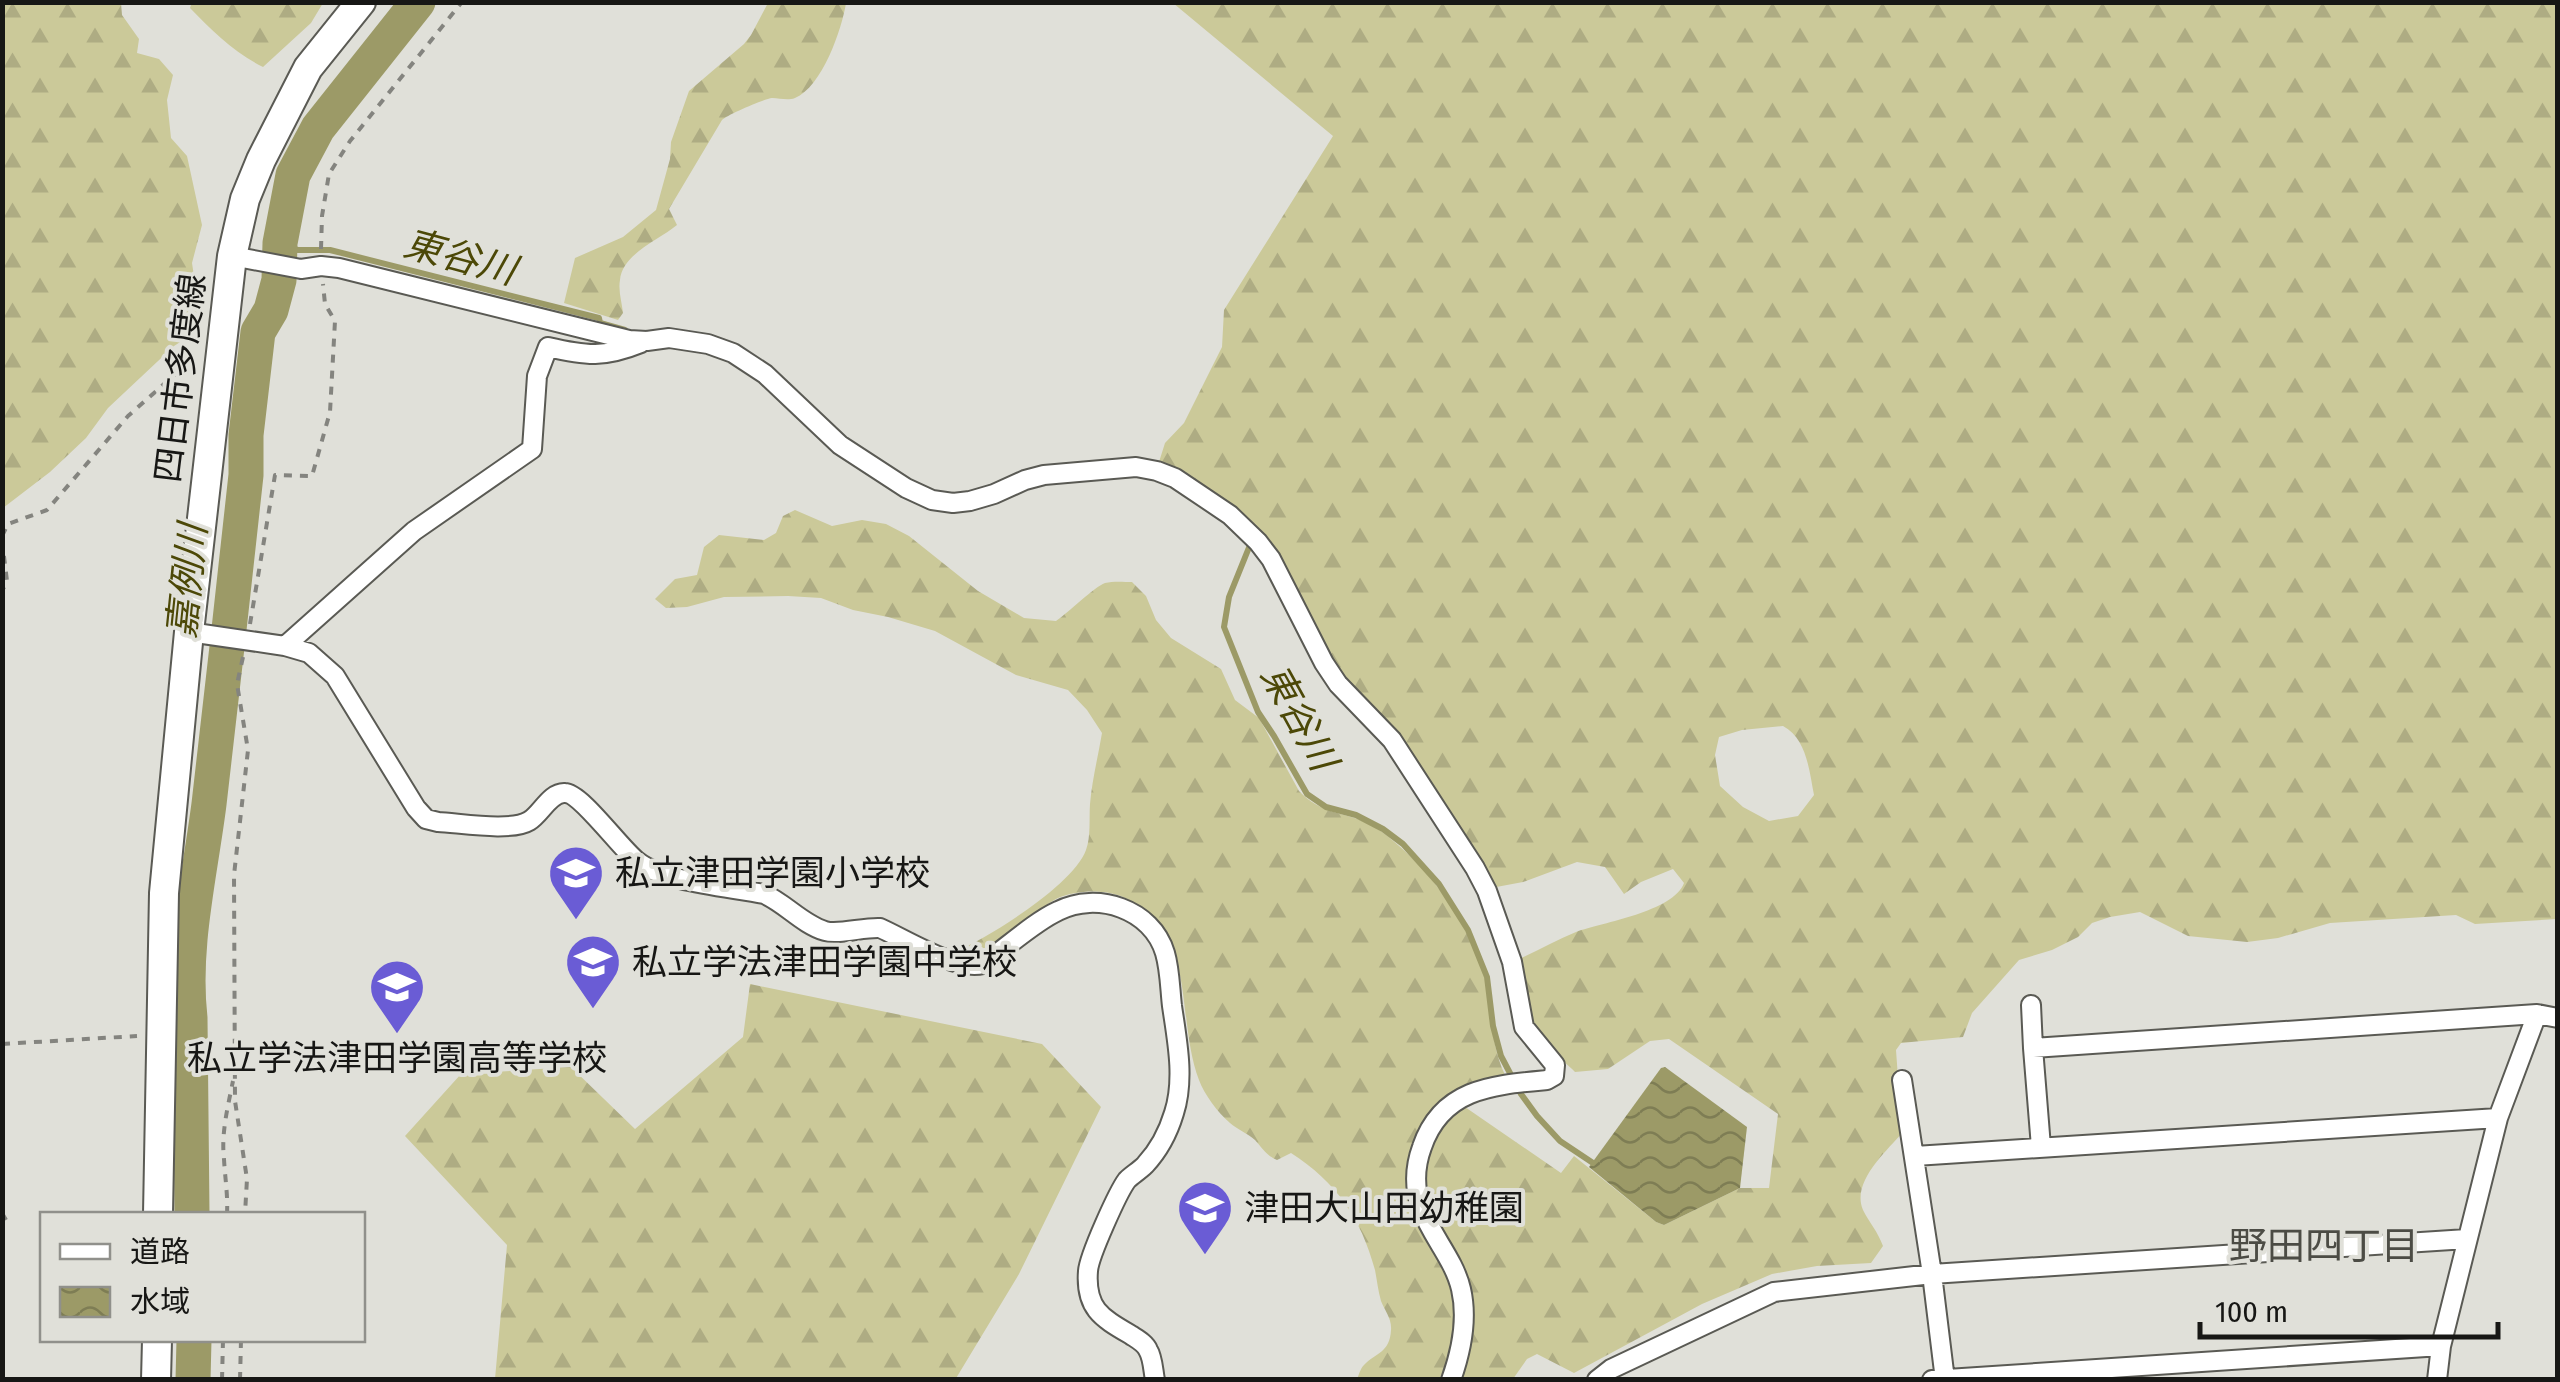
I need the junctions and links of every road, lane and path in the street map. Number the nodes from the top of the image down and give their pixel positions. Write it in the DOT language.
graph roads {
  1 [pos="361,2"];
  2 [pos="462,2"];
  3 [pos="246,259"];
  4 [pos="321,266"];
  5 [pos="647,341"];
  6 [pos="219,372"];
  7 [pos="2,538"];
  8 [pos="2,591"];
  9 [pos="197,633"];
  10 [pos="247,641"];
  11 [pos="285,646"];
  12 [pos="2031,1004"];
  13 [pos="2537,1014"];
  14 [pos="2558,1018"];
  15 [pos="161,1035"];
  16 [pos="2,1044"];
  17 [pos="2033,1048"];
  18 [pos="235,1072"];
  19 [pos="1902,1080"];
  20 [pos="2498,1118"];
  21 [pos="2041,1148"];
  22 [pos="1915,1156"];
  23 [pos="2,1212"];
  24 [pos="158,1212"];
  25 [pos="227,1212"];
  26 [pos="245,1212"];
  27 [pos="2,1226"];
  28 [pos="2466,1239"];
  29 [pos="1932,1274"];
  30 [pos="156,1342"];
  31 [pos="223,1342"];
  32 [pos="241,1342"];
  33 [pos="2441,1346"];
  34 [pos="1941,1379"];
  35 [pos="156,1380"];
  36 [pos="222,1380"];
  37 [pos="240,1380"];
  38 [pos="1155,1380"];
  39 [pos="1451,1380"];
  40 [pos="1597,1380"];
  41 [pos="2437,1380"];
  1 -- 3 [label="main road, 四日市多度線"];
  2 -- 4 [label="path"];
  3 -- 4 [label="street"];
  3 -- 6 [label="main road, 四日市多度線"];
  4 -- 5 [label="street"];
  4 -- 10 [label="path"];
  5 -- 11 [label="street"];
  5 -- 39 [label="street"];
  6 -- 7 [label="path"];
  6 -- 9 [label="main road, 四日市多度線"];
  7 -- 8 [label="path"];
  9 -- 10 [label="street"];
  9 -- 15 [label="main road, 四日市多度線"];
  10 -- 11 [label="street"];
  10 -- 18 [label="path"];
  11 -- 38 [label="street"];
  12 -- 17 [label="street"];
  13 -- 14 [label="street"];
  13 -- 17 [label="street"];
  13 -- 20 [label="street"];
  15 -- 16 [label="path"];
  15 -- 24 [label="main road, 四日市多度線"];
  17 -- 21 [label="street"];
  18 -- 25 [label="path"];
  18 -- 26 [label="path"];
  19 -- 22 [label="street"];
  20 -- 21 [label="street"];
  20 -- 28 [label="street"];
  21 -- 22 [label="street"];
  22 -- 29 [label="street"];
  23 -- 27 [label="path"];
  28 -- 29 [label="street"];
  28 -- 33 [label="street"];
  29 -- 34 [label="street"];
  29 -- 40 [label="street"];
  30 -- 35 [label="main road"];
  31 -- 36 [label="path"];
  32 -- 37 [label="path"];
  33 -- 34 [label="street"];
  33 -- 41 [label="street"];
}
